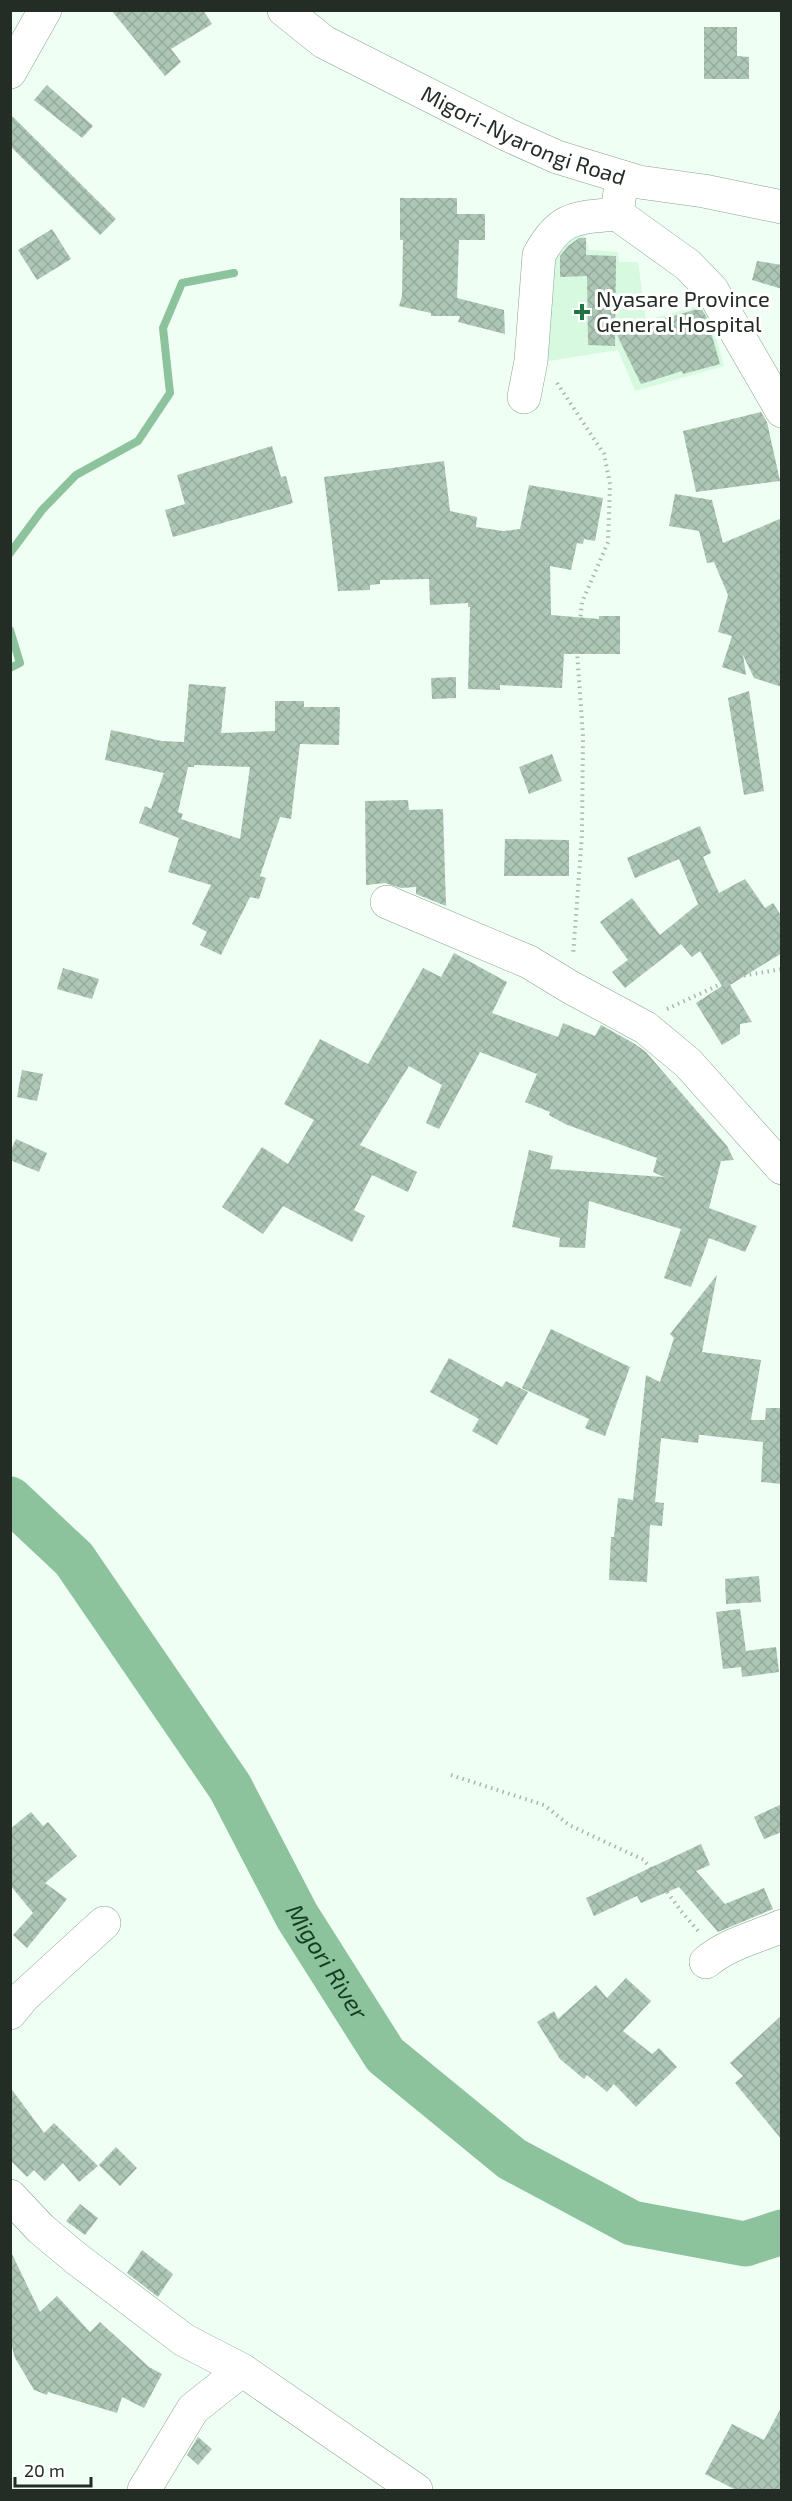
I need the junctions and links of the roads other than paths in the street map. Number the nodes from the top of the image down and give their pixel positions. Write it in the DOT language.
graph roads {
  1 [pos="45,10"];
  2 [pos="284,10"];
  3 [pos="10,72"];
  4 [pos="622,177"];
  5 [pos="782,207"];
  6 [pos="616,214"];
  7 [pos="524,397"];
  8 [pos="782,411"];
  9 [pos="387,902"];
  10 [pos="782,1168"];
  11 [pos="104,1923"];
  12 [pos="782,1926"];
  13 [pos="712,1957"];
  14 [pos="10,2013"];
  15 [pos="10,2196"];
  16 [pos="242,2370"];
  17 [pos="144,2490"];
  18 [pos="416,2490"];
  1 -- 3 [label="street"];
  2 -- 4 [label="street, Migori-Nyarongi Road"];
  4 -- 5 [label="street, Migori-Nyarongi Road"];
  4 -- 6 [label="street"];
  6 -- 7 [label="street"];
  6 -- 8 [label="street"];
  9 -- 10 [label="street"];
  11 -- 14 [label="street"];
  12 -- 13 [label="street"];
  15 -- 16 [label="street"];
  16 -- 17 [label="street"];
  16 -- 18 [label="street"];
}
